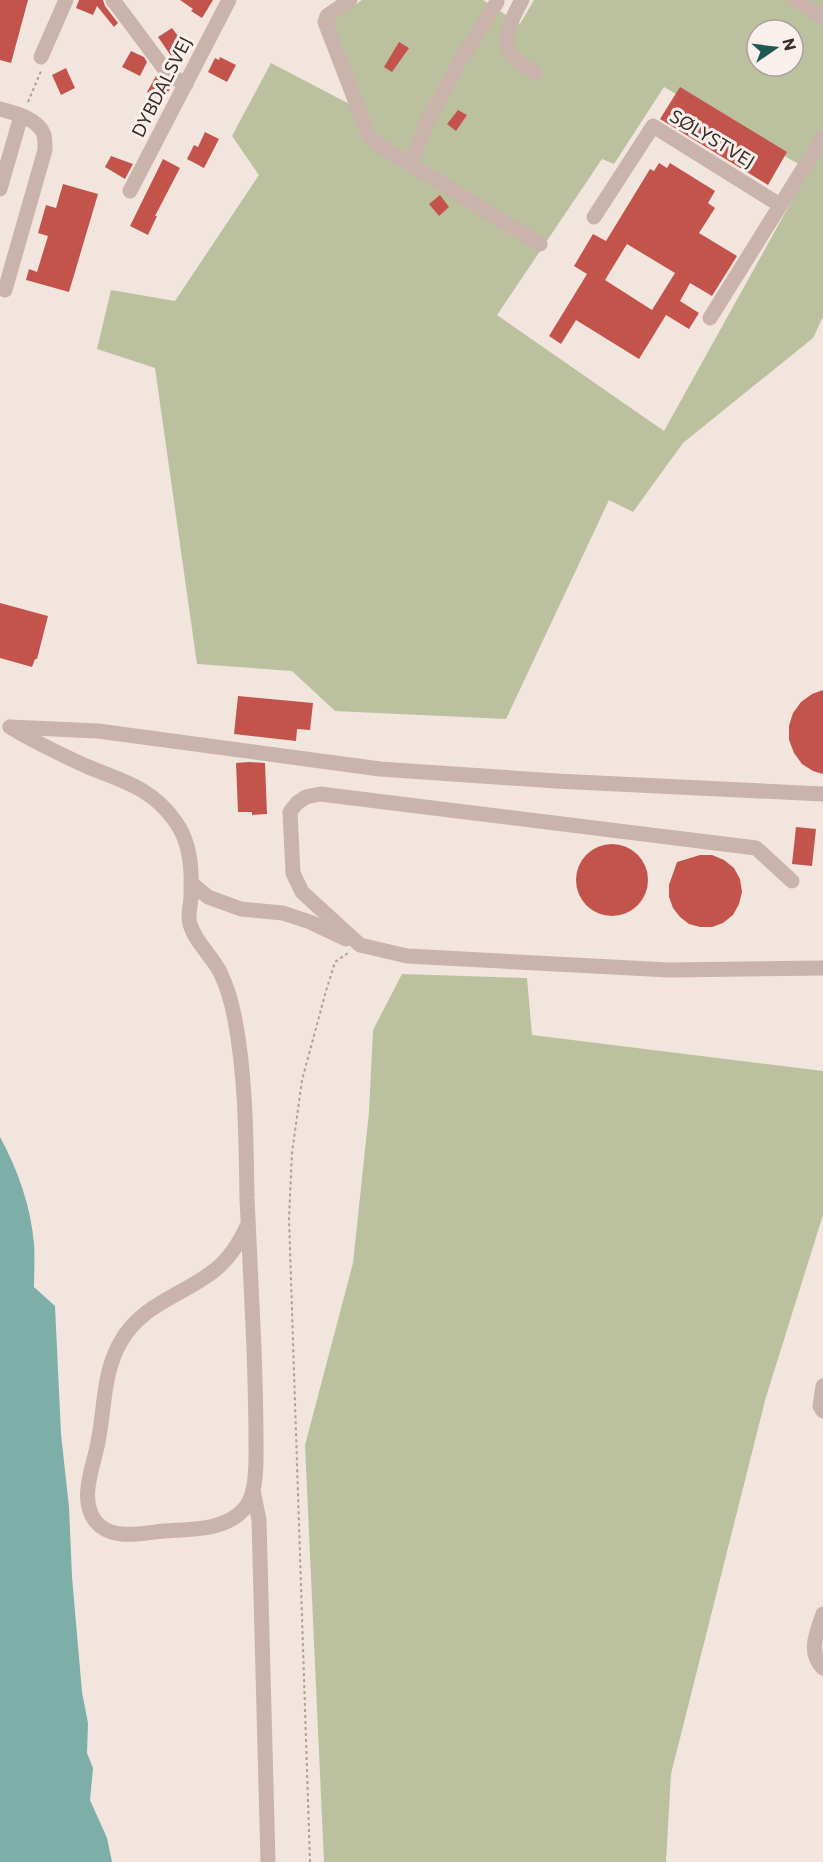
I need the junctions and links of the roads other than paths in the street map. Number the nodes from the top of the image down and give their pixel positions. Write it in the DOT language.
graph roads {
  1 [pos="66,0"];
  2 [pos="113,0"];
  3 [pos="229,0"];
  4 [pos="350,0"];
  5 [pos="796,0"];
  6 [pos="495,1"];
  7 [pos="519,6"];
  8 [pos="823,17"];
  9 [pos="41,57"];
  10 [pos="535,74"];
  11 [pos="186,84"];
  12 [pos="0,109"];
  13 [pos="21,116"];
  14 [pos="823,137"];
  15 [pos="7,141"];
  16 [pos="411,164"];
  17 [pos="0,189"];
  18 [pos="130,191"];
  19 [pos="780,205"];
  20 [pos="594,217"];
  21 [pos="540,244"];
  22 [pos="5,290"];
  23 [pos="710,318"];
  24 [pos="5,726"];
  25 [pos="823,794"];
  26 [pos="792,881"];
  27 [pos="191,884"];
  28 [pos="360,945"];
  29 [pos="823,968"];
  30 [pos="248,1224"];
  31 [pos="823,1386"];
  32 [pos="823,1411"];
  33 [pos="253,1490"];
  34 [pos="823,1614"];
  35 [pos="823,1668"];
  36 [pos="268,1862"];
  1 -- 9 [label="street"];
  2 -- 11 [label="street"];
  3 -- 11 [label="street, DYBDALSVEJ"];
  4 -- 16 [label="street"];
  5 -- 8 [label="street"];
  6 -- 7 [label="street"];
  6 -- 16 [label="street"];
  7 -- 10 [label="street"];
  11 -- 18 [label="street, DYBDALSVEJ"];
  12 -- 13 [label="street"];
  13 -- 15 [label="street"];
  13 -- 22 [label="street"];
  14 -- 19 [label="street"];
  15 -- 17 [label="street"];
  16 -- 21 [label="street"];
  19 -- 20 [label="street, SØLYSTVEJ"];
  19 -- 23 [label="street"];
  24 -- 25 [label="street"];
  24 -- 27 [label="street"];
  26 -- 28 [label="street"];
  27 -- 28 [label="street"];
  27 -- 30 [label="street"];
  28 -- 29 [label="street"];
  30 -- 33 [label="street"];
  30 -- 33 [label="street"];
  31 -- 32 [label="street"];
  33 -- 36 [label="street"];
  34 -- 35 [label="street"];
}
